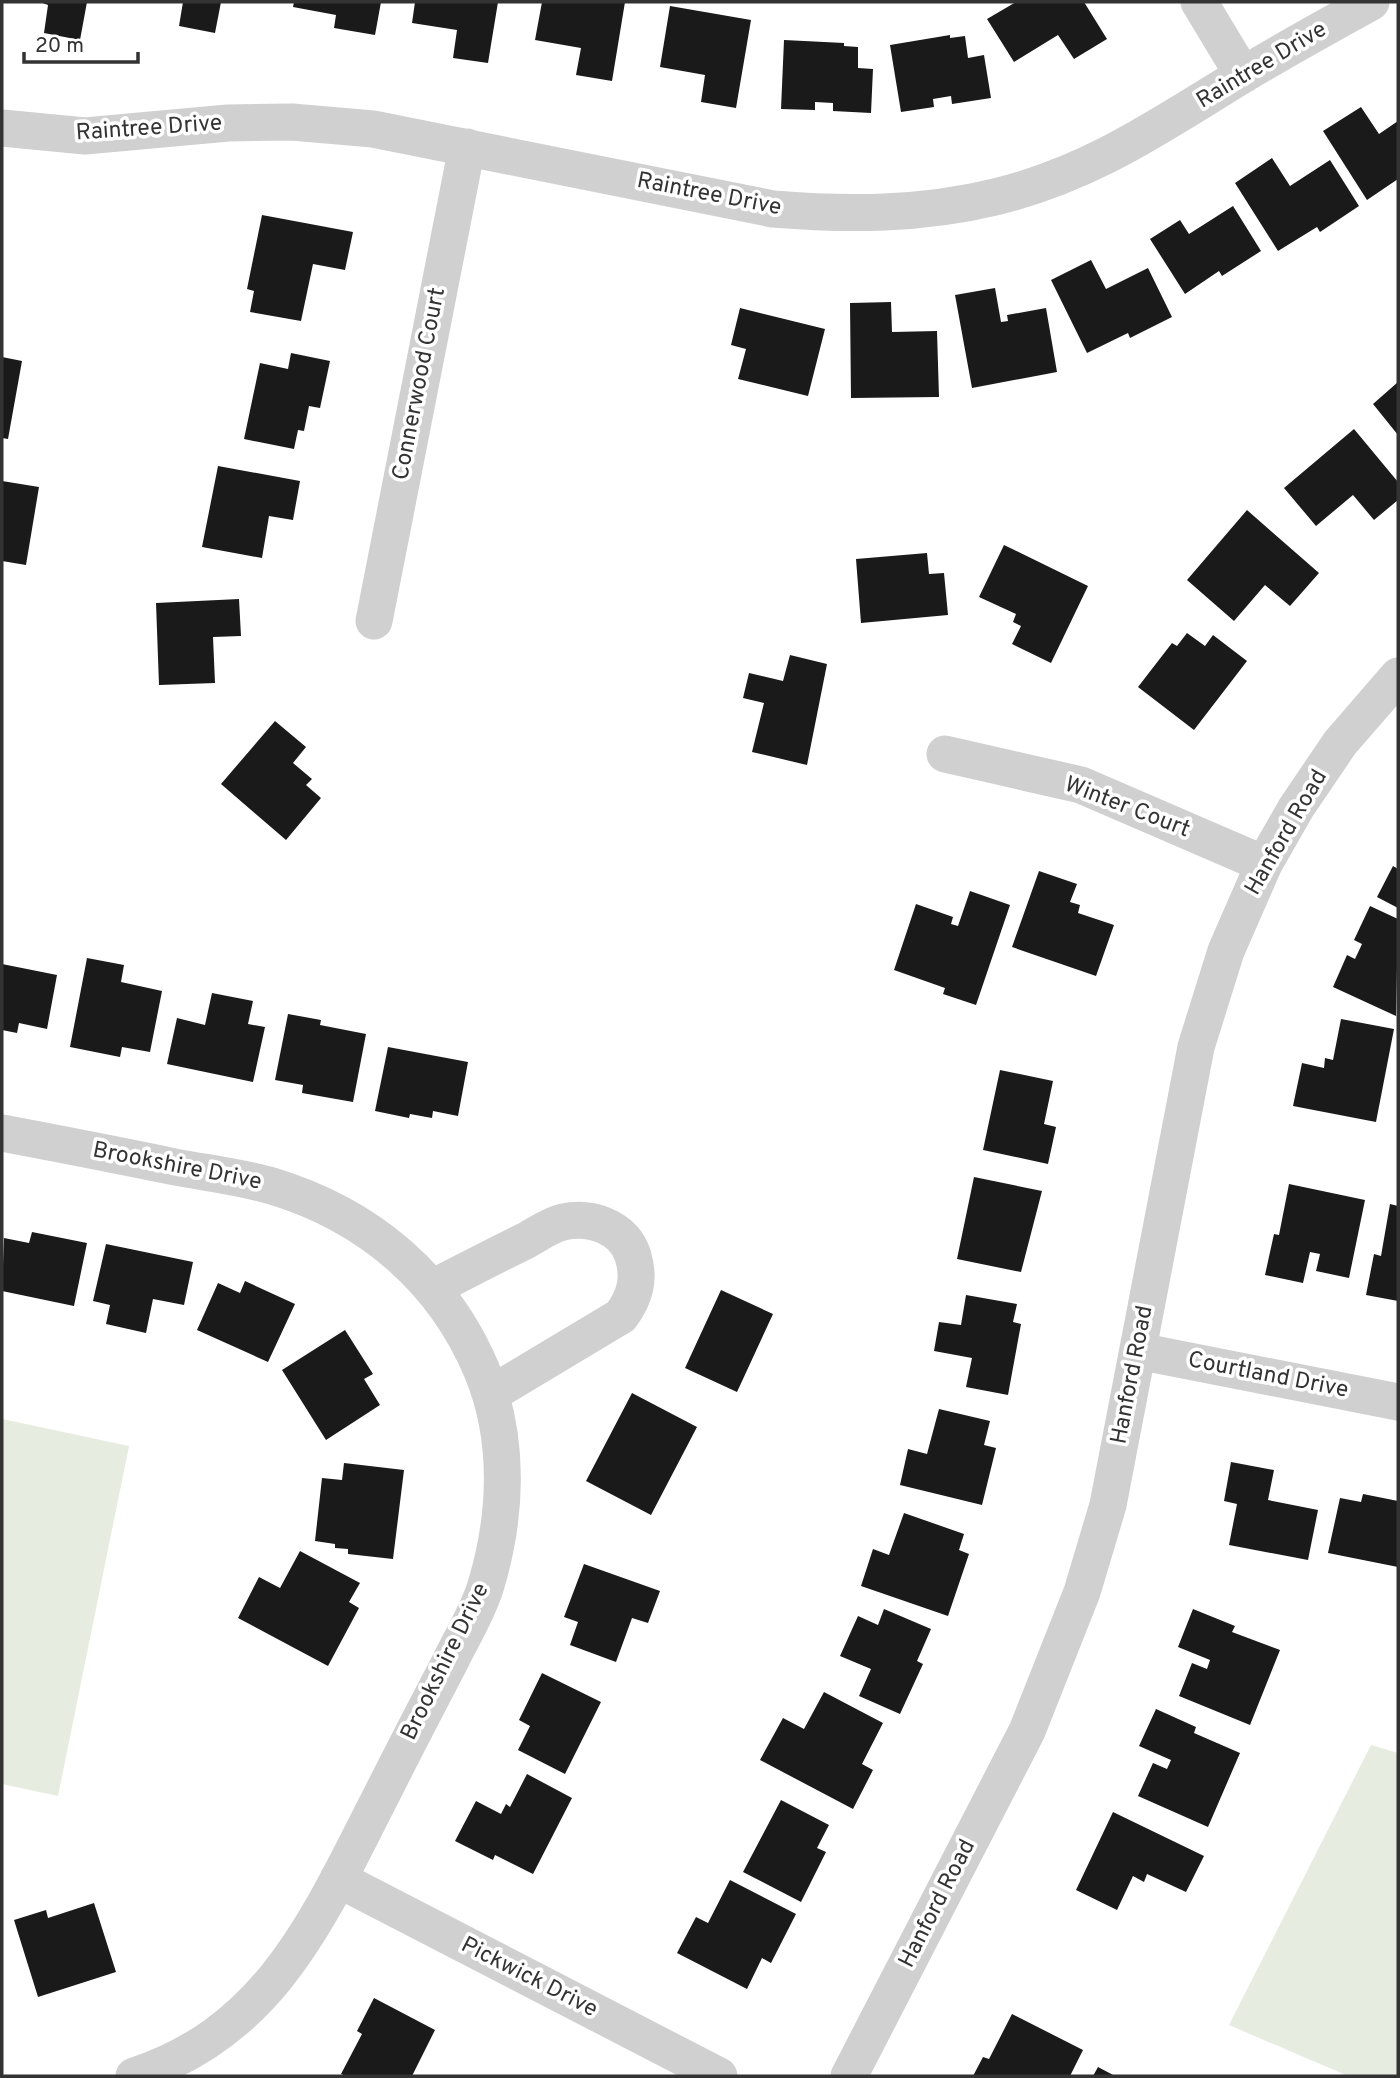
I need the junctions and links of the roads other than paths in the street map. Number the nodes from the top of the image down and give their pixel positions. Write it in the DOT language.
graph roads {
  1 [pos="1199,2"];
  2 [pos="1371,2"];
  3 [pos="1242,75"];
  4 [pos="2,128"];
  5 [pos="467,147"];
  6 [pos="373,621"];
  7 [pos="1398,676"];
  8 [pos="945,754"];
  9 [pos="1264,864"];
  10 [pos="2,1133"];
  11 [pos="434,1287"];
  12 [pos="1138,1351"];
  13 [pos="491,1394"];
  14 [pos="1398,1402"];
  15 [pos="338,1879"];
  16 [pos="134,2076"];
  17 [pos="719,2076"];
  18 [pos="849,2076"];
  1 -- 3 [label="street"];
  2 -- 3 [label="street, Raintree Drive"];
  3 -- 5 [label="street, Raintree Drive"];
  4 -- 5 [label="street, Raintree Drive"];
  5 -- 6 [label="street, Connerwood Court"];
  7 -- 9 [label="street, Hanford Road"];
  8 -- 9 [label="street, Winter Court"];
  9 -- 12 [label="street, Hanford Road"];
  10 -- 11 [label="street, Brookshire Drive"];
  11 -- 13 [label="street, Brookshire Drive"];
  11 -- 13 [label="street"];
  12 -- 14 [label="street, Courtland Drive"];
  12 -- 18 [label="street, Hanford Road"];
  13 -- 15 [label="street, Brookshire Drive"];
  15 -- 16 [label="street, Brookshire Drive"];
  15 -- 17 [label="street, Pickwick Drive"];
}
